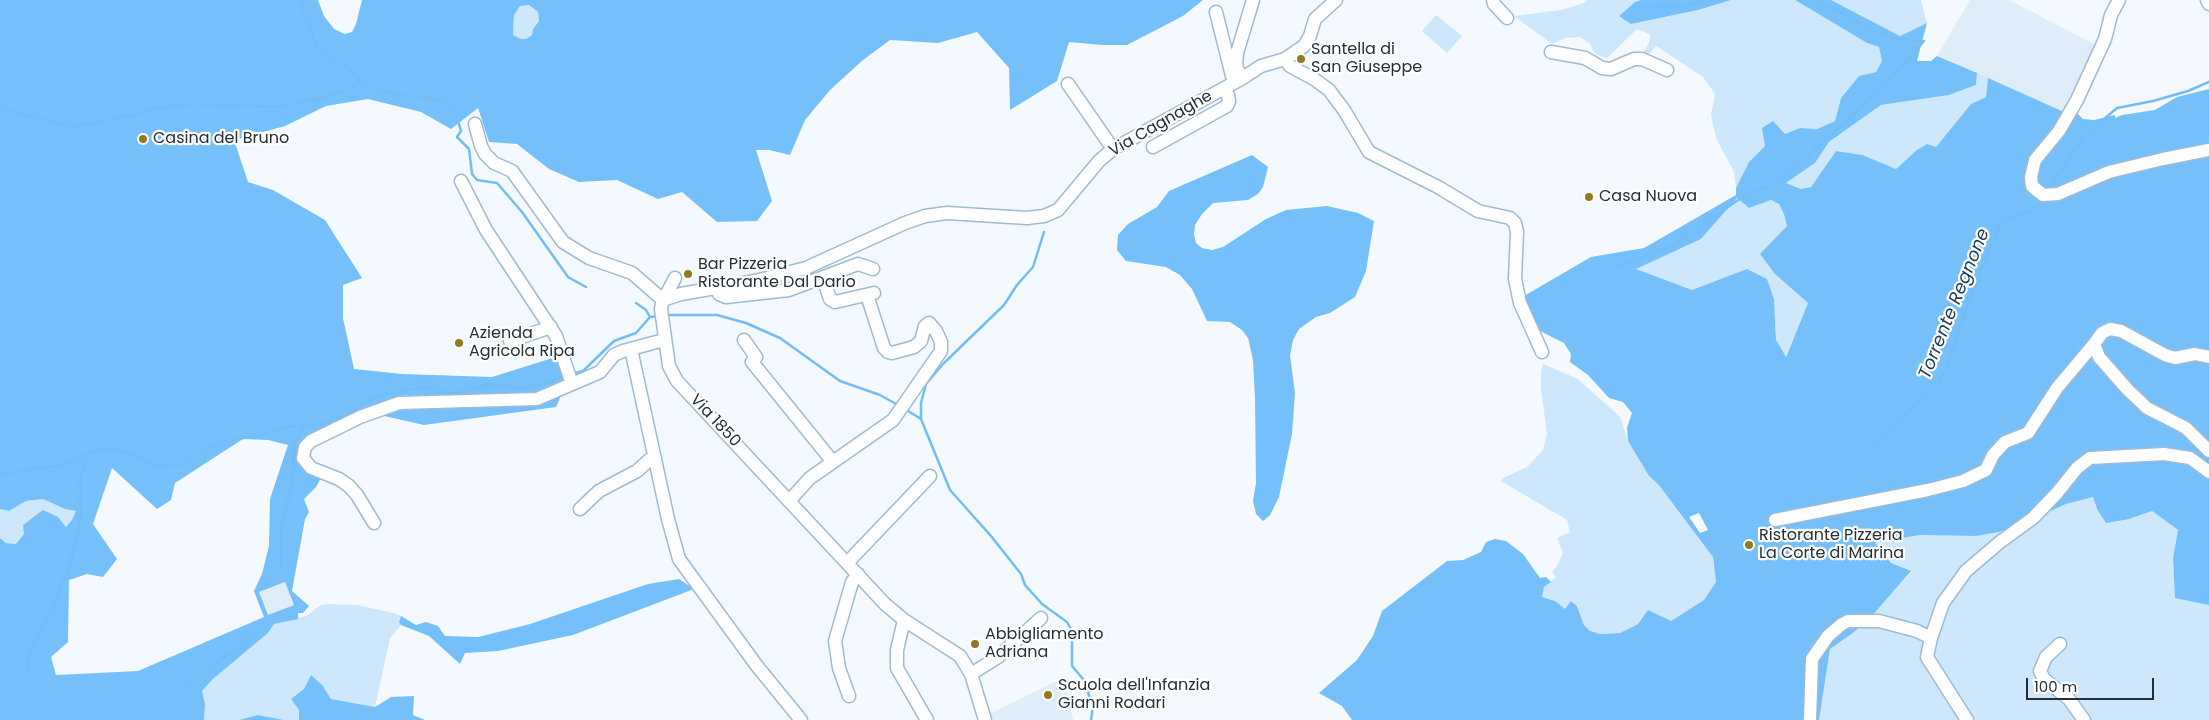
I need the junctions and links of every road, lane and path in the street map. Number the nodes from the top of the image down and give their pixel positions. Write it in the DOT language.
graph roads {
  1 [pos="1253,0"];
  2 [pos="1336,0"];
  3 [pos="1493,0"];
  4 [pos="2119,0"];
  5 [pos="2207,0"];
  6 [pos="2209,4"];
  7 [pos="1216,12"];
  8 [pos="1507,18"];
  9 [pos="1551,52"];
  10 [pos="1285,59"];
  11 [pos="1667,70"];
  12 [pos="1068,84"];
  13 [pos="1233,84"];
  14 [pos="475,124"];
  15 [pos="1153,147"];
  16 [pos="1113,149"];
  17 [pos="2209,150"];
  18 [pos="461,181"];
  19 [pos="873,269"];
  20 [pos="675,278"];
  21 [pos="823,278"];
  22 [pos="717,288"];
  23 [pos="662,304"];
  24 [pos="551,327"];
  25 [pos="663,334"];
  26 [pos="744,340"];
  27 [pos="510,341"];
  28 [pos="2094,344"];
  29 [pos="631,349"];
  30 [pos="1542,352"];
  31 [pos="2209,357"];
  32 [pos="572,384"];
  33 [pos="2209,451"];
  34 [pos="655,458"];
  35 [pos="832,462"];
  36 [pos="2209,472"];
  37 [pos="930,476"];
  38 [pos="790,500"];
  39 [pos="580,509"];
  40 [pos="1775,520"];
  41 [pos="374,523"];
  42 [pos="847,563"];
  43 [pos="858,574"];
  44 [pos="1041,618"];
  45 [pos="904,620"];
  46 [pos="1931,638"];
  47 [pos="2060,644"];
  48 [pos="971,674"];
  49 [pos="848,696"];
  50 [pos="801,720"];
  51 [pos="927,720"];
  52 [pos="985,720"];
  53 [pos="1810,720"];
  54 [pos="1968,720"];
  55 [pos="2084,720"];
  1 -- 13 [label="street"];
  2 -- 10 [label="street, Via Cagnaghe"];
  3 -- 8 [label="street"];
  4 -- 17 [label="street"];
  5 -- 6 [label="street"];
  7 -- 13 [label="street, Via Cagnaghe"];
  9 -- 11 [label="street"];
  10 -- 13 [label="street, Via Cagnaghe"];
  10 -- 30 [label="street"];
  12 -- 16 [label="street"];
  13 -- 15 [label="street, Via Cagnaghe"];
  13 -- 16 [label="street, Via Cagnaghe"];
  14 -- 23 [label="street"];
  16 -- 22 [label="street, Via Cagnaghe"];
  18 -- 24 [label="street"];
  19 -- 21 [label="street"];
  20 -- 23 [label="street"];
  21 -- 22 [label="street"];
  21 -- 35 [label="street"];
  22 -- 23 [label="street, Via Cagnaghe"];
  23 -- 25 [label="street, Via 1850"];
  24 -- 27 [label="street"];
  24 -- 32 [label="street"];
  25 -- 29 [label="street"];
  25 -- 38 [label="street, Via 1850"];
  26 -- 35 [label="street"];
  28 -- 31 [label="street"];
  28 -- 33 [label="street"];
  28 -- 40 [label="street"];
  29 -- 32 [label="street"];
  29 -- 34 [label="street"];
  32 -- 41 [label="street"];
  34 -- 39 [label="street"];
  34 -- 50 [label="street"];
  35 -- 38 [label="street"];
  36 -- 46 [label="street"];
  37 -- 42 [label="street"];
  38 -- 42 [label="street, Via 1850"];
  42 -- 43 [label="street, Via 1850"];
  43 -- 45 [label="street, Via 1850"];
  43 -- 49 [label="street"];
  44 -- 48 [label="street"];
  45 -- 48 [label="street, Via 1850"];
  45 -- 51 [label="street"];
  46 -- 53 [label="street"];
  46 -- 54 [label="street"];
  47 -- 55 [label="street"];
  48 -- 52 [label="street, Via 1850"];
}
